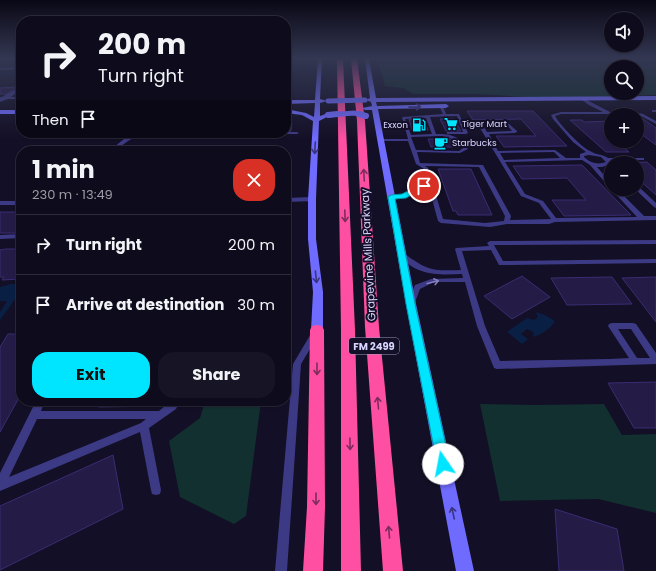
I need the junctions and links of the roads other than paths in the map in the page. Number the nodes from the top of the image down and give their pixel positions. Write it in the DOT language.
graph roads {
  1 [pos="341,86"];
  2 [pos="357,86"];
  3 [pos="372,86"];
  4 [pos="374,86"];
  5 [pos="318,88"];
  6 [pos="16,91"];
  7 [pos="311,92"];
  8 [pos="305,96"];
  9 [pos="16,98"];
  10 [pos="2,99"];
  11 [pos="402,99"];
  12 [pos="583,99"];
  13 [pos="374,100"];
  14 [pos="656,100"];
  15 [pos="291,101"];
  16 [pos="295,101"];
  17 [pos="318,101"];
  18 [pos="590,104"];
  19 [pos="16,106"];
  20 [pos="441,106"];
  21 [pos="456,106"];
  22 [pos="472,106"];
  23 [pos="0,108"];
  24 [pos="376,108"];
  25 [pos="291,110"];
  26 [pos="324,110"];
  27 [pos="16,111"];
  28 [pos="291,111"];
  29 [pos="604,111"];
  30 [pos="596,113"];
  31 [pos="604,113"];
  32 [pos="445,115"];
  33 [pos="428,116"];
  34 [pos="644,116"];
  35 [pos="316,120"];
  36 [pos="377,122"];
  37 [pos="656,123"];
  38 [pos="291,133"];
  39 [pos="297,133"];
  40 [pos="434,133"];
  41 [pos="486,133"];
  42 [pos="410,136"];
  43 [pos="130,138"];
  44 [pos="380,140"];
  45 [pos="118,146"];
  46 [pos="414,151"];
  47 [pos="497,152"];
  48 [pos="589,153"];
  49 [pos="604,158"];
  50 [pos="583,159"];
  51 [pos="565,160"];
  52 [pos="502,161"];
  53 [pos="418,164"];
  54 [pos="592,164"];
  55 [pos="604,164"];
  56 [pos="604,178"];
  57 [pos="431,186"];
  58 [pos="644,195"];
  59 [pos="621,196"];
  60 [pos="391,197"];
  61 [pos="312,199"];
  62 [pos="291,200"];
  63 [pos="0,203"];
  64 [pos="16,203"];
  65 [pos="656,206"];
  66 [pos="643,218"];
  67 [pos="656,218"];
  68 [pos="554,220"];
  69 [pos="507,222"];
  70 [pos="0,236"];
  71 [pos="16,236"];
  72 [pos="656,242"];
  73 [pos="493,248"];
  74 [pos="403,256"];
  75 [pos="656,261"];
  76 [pos="465,276"];
  77 [pos="411,304"];
  78 [pos="317,330"];
  79 [pos="635,361"];
  80 [pos="656,361"];
  81 [pos="38,406"];
  82 [pos="173,406"];
  83 [pos="34,415"];
  84 [pos="160,415"];
  85 [pos="144,426"];
  86 [pos="0,485"];
  87 [pos="156,490"];
  88 [pos="281,571"];
  89 [pos="313,571"];
  90 [pos="351,571"];
  91 [pos="393,571"];
  92 [pos="465,571"];
  1 -- 90 [label="highway, Grapevine Mills Parkway / FM 2499, one-way"];
  91 -- 2 [label="highway, Grapevine Mills Parkway / FM 2499, one-way"];
  3 -- 13 [label="main road"];
  4 -- 11 [label="main road"];
  5 -- 7 [label="main road"];
  5 -- 17 [label="main road"];
  6 -- 10 [label="street"];
  8 -- 16 [label="main road"];
  9 -- 10 [label="lane"];
  10 -- 23 [label="street"];
  11 -- 12 [label="main road"];
  11 -- 13 [label="main road"];
  12 -- 14 [label="main road"];
  12 -- 18 [label="lane"];
  13 -- 17 [label="main road, bridge"];
  13 -- 24 [label="main road"];
  14 -- 18 [label="main road"];
  15 -- 16 [label="main road"];
  16 -- 17 [label="main road"];
  17 -- 26 [label="main road"];
  18 -- 22 [label="main road"];
  18 -- 29 [label="lane"];
  18 -- 30 [label="lane"];
  19 -- 23 [label="main road"];
  20 -- 21 [label="main road"];
  24 -- 20 [label="main road, one-way"];
  20 -- 32 [label="lane"];
  23 -- 27 [label="main road"];
  24 -- 26 [label="main road"];
  24 -- 36 [label="main road"];
  25 -- 26 [label="main road"];
  26 -- 35 [label="main road"];
  26 -- 35 [label="main road"];
  26 -- 36 [label="main road, bridge"];
  28 -- 35 [label="main road"];
  30 -- 31 [label="lane"];
  30 -- 48 [label="lane"];
  32 -- 33 [label="lane"];
  32 -- 40 [label="lane"];
  33 -- 40 [label="lane"];
  33 -- 42 [label="lane"];
  34 -- 37 [label="lane"];
  35 -- 61 [label="main road, one-way"];
  36 -- 44 [label="main road"];
  38 -- 39 [label="lane"];
  40 -- 42 [label="lane"];
  41 -- 41 [label="lane"];
  41 -- 47 [label="lane"];
  42 -- 44 [label="lane"];
  42 -- 46 [label="lane"];
  42 -- 46 [label="lane"];
  43 -- 45 [label="lane"];
  44 -- 60 [label="main road"];
  46 -- 53 [label="lane"];
  47 -- 51 [label="lane"];
  47 -- 52 [label="lane"];
  48 -- 49 [label="lane"];
  48 -- 50 [label="lane"];
  50 -- 51 [label="lane"];
  50 -- 54 [label="lane"];
  51 -- 52 [label="lane"];
  52 -- 68 [label="lane"];
  53 -- 57 [label="lane"];
  53 -- 69 [label="lane"];
  54 -- 55 [label="lane"];
  54 -- 56 [label="lane"];
  57 -- 60 [label="lane"];
  57 -- 69 [label="lane"];
  58 -- 65 [label="lane"];
  59 -- 66 [label="lane"];
  60 -- 74 [label="main road"];
  61 -- 62 [label="street"];
  61 -- 78 [label="main road, one-way"];
  63 -- 64 [label="street"];
  66 -- 67 [label="lane"];
  66 -- 68 [label="lane"];
  68 -- 69 [label="lane"];
  70 -- 71 [label="lane"];
  72 -- 73 [label="lane"];
  73 -- 75 [label="lane"];
  73 -- 76 [label="lane"];
  74 -- 76 [label="lane"];
  74 -- 77 [label="main road"];
  77 -- 76 [label="lane, one-way"];
  76 -- 79 [label="lane"];
  92 -- 77 [label="main road, one-way"];
  78 -- 88 [label="lane"];
  78 -- 89 [label="highway, one-way"];
  79 -- 80 [label="lane"];
  79 -- 80 [label="lane"];
  81 -- 83 [label="lane"];
  82 -- 84 [label="lane"];
  83 -- 84 [label="lane"];
  83 -- 86 [label="lane"];
  84 -- 85 [label="lane"];
  85 -- 86 [label="lane"];
  85 -- 87 [label="lane"];
}
